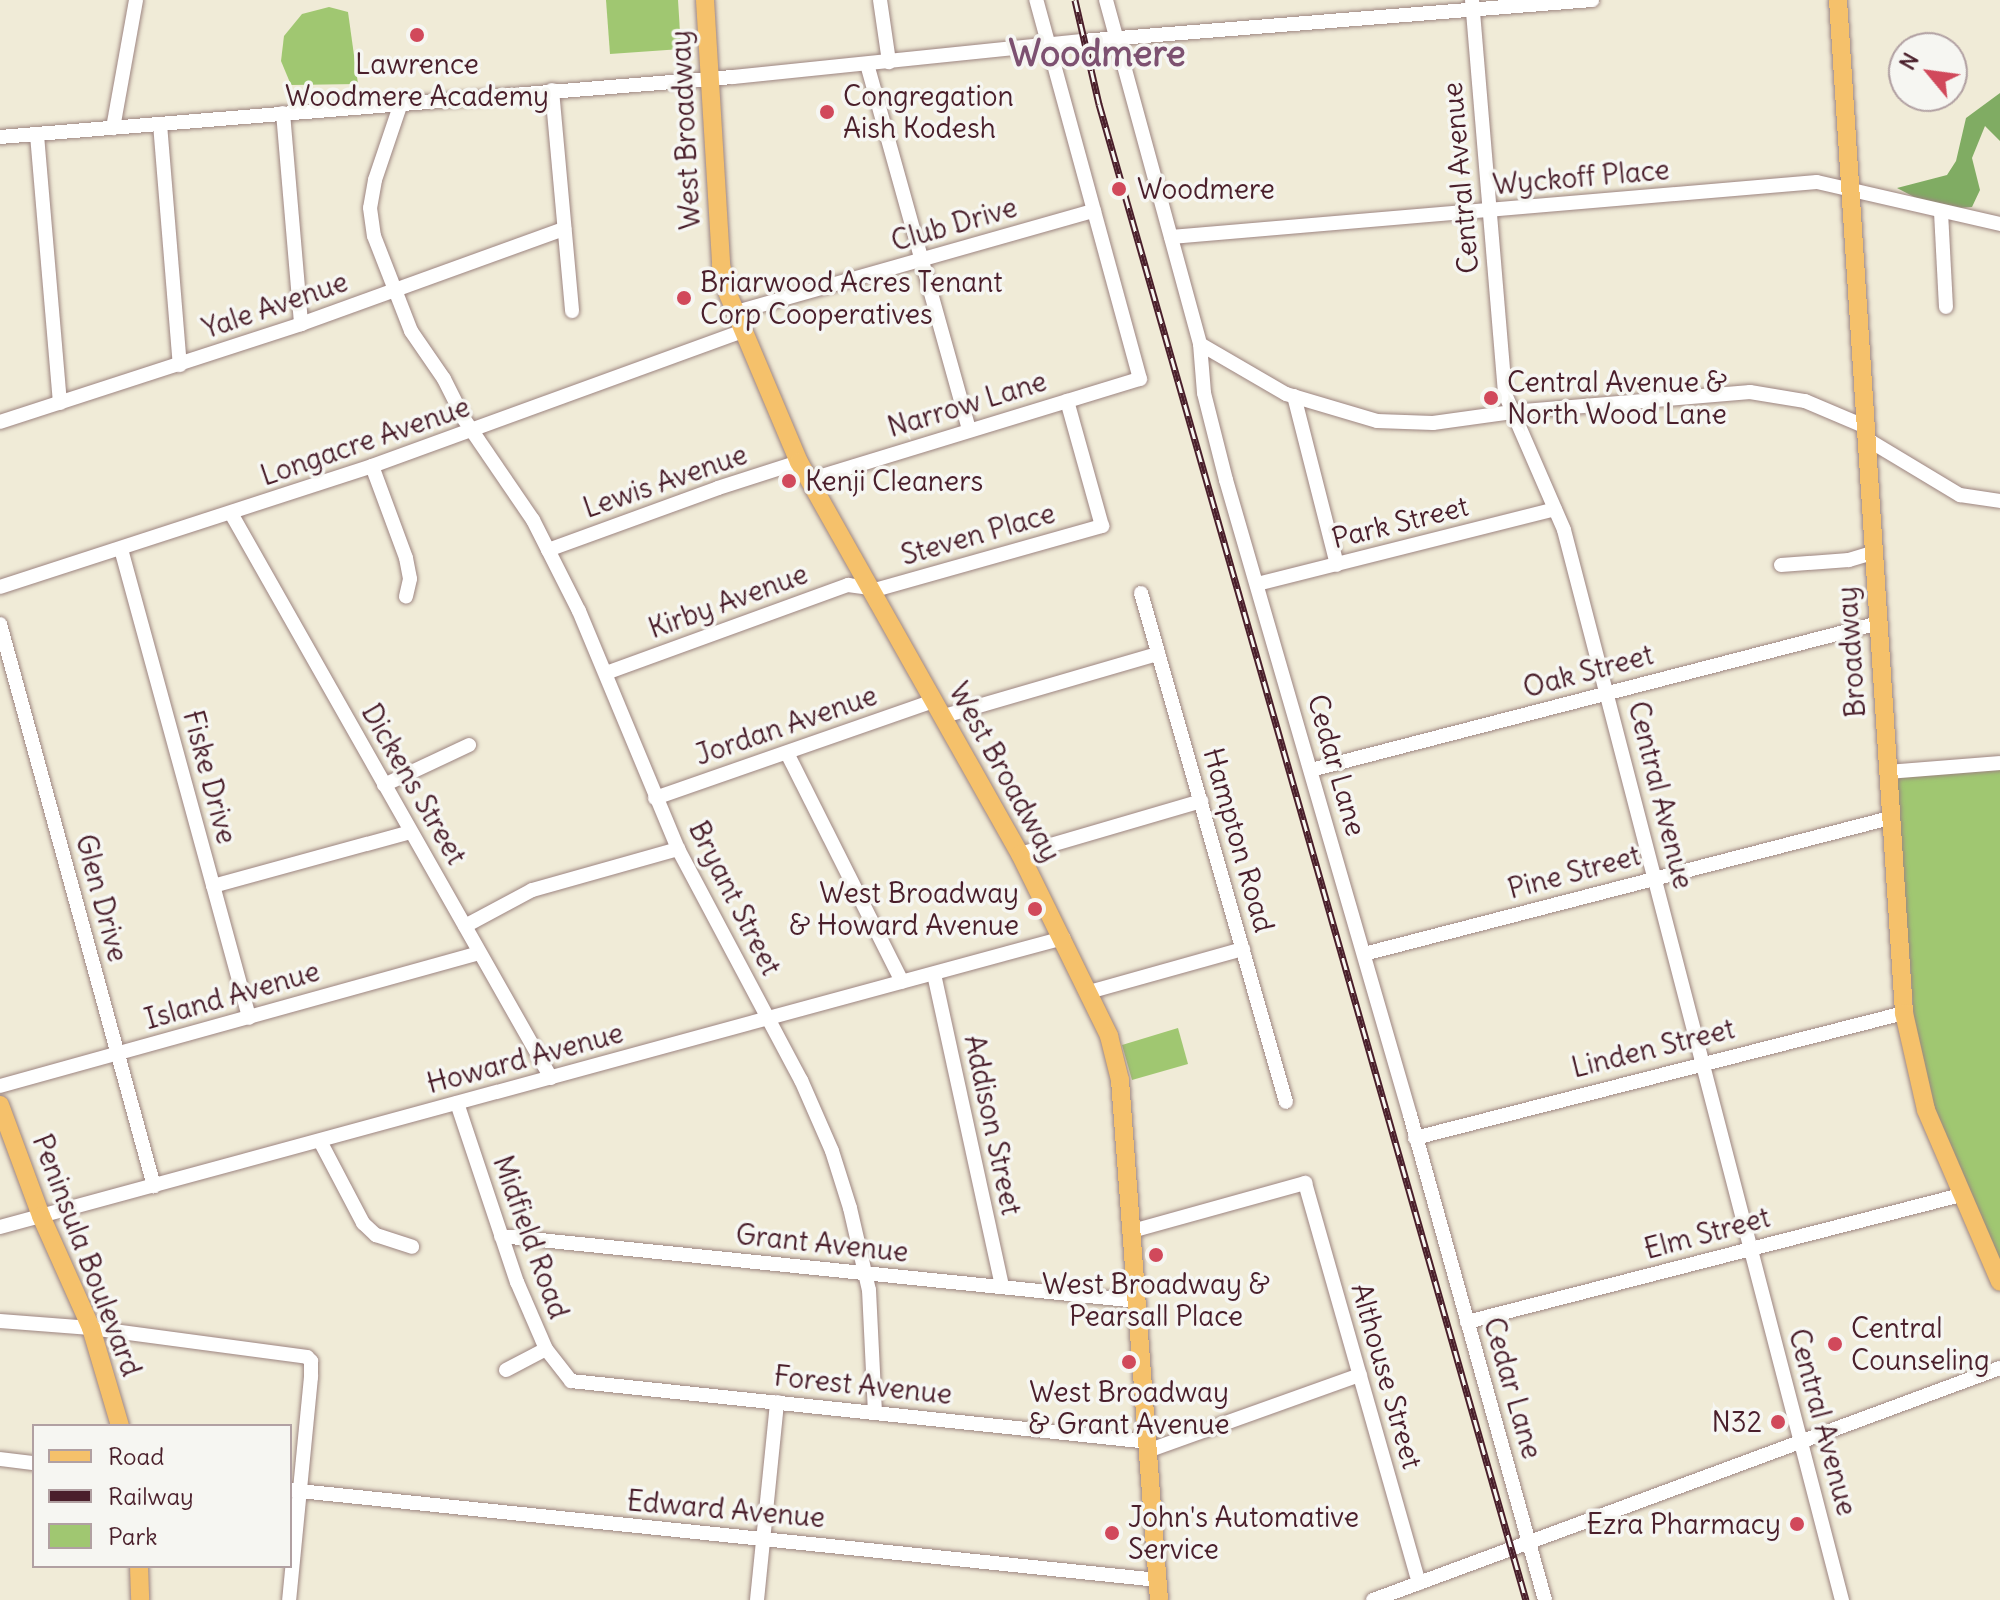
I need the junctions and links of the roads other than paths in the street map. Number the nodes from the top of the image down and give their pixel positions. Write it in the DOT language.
graph roads {
  1 [pos="136,0"];
  2 [pos="705,0"];
  3 [pos="880,0"];
  4 [pos="1036,0"];
  5 [pos="1106,0"];
  6 [pos="1592,0"];
  7 [pos="1838,0"];
  8 [pos="1472,5"];
  9 [pos="1116,41"];
  10 [pos="1048,45"];
  11 [pos="889,62"];
  12 [pos="867,64"];
  13 [pos="709,77"];
  14 [pos="552,90"];
  15 [pos="401,103"];
  16 [pos="283,113"];
  17 [pos="160,124"];
  18 [pos="113,128"];
  19 [pos="37,135"];
  20 [pos="0,137"];
  21 [pos="1850,190"];
  22 [pos="1094,211"];
  23 [pos="1490,211"];
  24 [pos="1941,212"];
  25 [pos="2000,224"];
  26 [pos="564,229"];
  27 [pos="1171,237"];
  28 [pos="921,260"];
  29 [pos="395,291"];
  30 [pos="1946,307"];
  31 [pos="572,311"];
  32 [pos="736,312"];
  33 [pos="301,324"];
  34 [pos="743,331"];
  35 [pos="1200,344"];
  36 [pos="180,365"];
  37 [pos="1294,396"];
  38 [pos="1067,401"];
  39 [pos="60,403"];
  40 [pos="1512,412"];
  41 [pos="0,422"];
  42 [pos="969,429"];
  43 [pos="474,430"];
  44 [pos="1864,432"];
  45 [pos="799,462"];
  46 [pos="372,466"];
  47 [pos="809,480"];
  48 [pos="2000,501"];
  49 [pos="1555,509"];
  50 [pos="232,515"];
  51 [pos="121,549"];
  52 [pos="548,550"];
  53 [pos="1872,553"];
  54 [pos="1337,565"];
  55 [pos="1781,565"];
  56 [pos="1257,584"];
  57 [pos="869,585"];
  58 [pos="0,587"];
  59 [pos="1141,593"];
  60 [pos="406,597"];
  61 [pos="1879,623"];
  62 [pos="0,624"];
  63 [pos="1158,654"];
  64 [pos="606,673"];
  65 [pos="1607,693"];
  66 [pos="939,708"];
  67 [pos="469,745"];
  68 [pos="787,753"];
  69 [pos="2000,763"];
  70 [pos="1311,770"];
  71 [pos="1888,772"];
  72 [pos="384,785"];
  73 [pos="655,798"];
  74 [pos="1201,801"];
  75 [pos="1890,818"];
  76 [pos="410,832"];
  77 [pos="678,849"];
  78 [pos="1020,854"];
  79 [pos="1655,878"];
  80 [pos="213,886"];
  81 [pos="465,926"];
  82 [pos="1063,938"];
  83 [pos="1243,949"];
  84 [pos="478,953"];
  85 [pos="1364,954"];
  86 [pos="934,974"];
  87 [pos="902,982"];
  88 [pos="1089,992"];
  89 [pos="1904,1013"];
  90 [pos="249,1018"];
  91 [pos="769,1018"];
  92 [pos="118,1054"];
  93 [pos="1703,1063"];
  94 [pos="551,1078"];
  95 [pos="0,1086"];
  96 [pos="1286,1102"];
  97 [pos="457,1103"];
  98 [pos="0,1105"];
  99 [pos="1415,1138"];
  100 [pos="320,1141"];
  101 [pos="154,1186"];
  102 [pos="1961,1195"];
  103 [pos="41,1216"];
  104 [pos="0,1227"];
  105 [pos="1132,1231"];
  106 [pos="501,1236"];
  107 [pos="412,1247"];
  108 [pos="1751,1249"];
  109 [pos="864,1273"];
  110 [pos="2000,1282"];
  111 [pos="1002,1287"];
  112 [pos="1138,1301"];
  113 [pos="0,1321"];
  114 [pos="1467,1322"];
  115 [pos="91,1328"];
  116 [pos="546,1349"];
  117 [pos="2000,1368"];
  118 [pos="506,1370"];
  119 [pos="1360,1375"];
  120 [pos="571,1381"];
  121 [pos="777,1402"];
  122 [pos="875,1412"];
  123 [pos="119,1424"];
  124 [pos="1801,1442"];
  125 [pos="1149,1446"];
  126 [pos="0,1459"];
  127 [pos="32,1463"];
  128 [pos="295,1490"];
  129 [pos="763,1538"];
  130 [pos="1529,1543"];
  131 [pos="292,1545"];
  132 [pos="139,1568"];
  133 [pos="291,1568"];
  134 [pos="1158,1580"];
  135 [pos="1419,1583"];
  136 [pos="140,1600"];
  137 [pos="289,1600"];
  138 [pos="757,1600"];
  139 [pos="1159,1600"];
  140 [pos="1373,1600"];
  141 [pos="1545,1600"];
  142 [pos="1842,1600"];
  1 -- 18 [label="street"];
  2 -- 13 [label="main road, West Broadway"];
  3 -- 11 [label="street"];
  4 -- 10 [label="street"];
  5 -- 9 [label="street, Cedar Lane"];
  6 -- 8 [label="street"];
  7 -- 21 [label="main road, Broadway"];
  8 -- 9 [label="street"];
  8 -- 23 [label="street, Central Avenue"];
  9 -- 10 [label="street"];
  9 -- 27 [label="street, Cedar Lane"];
  10 -- 11 [label="street"];
  10 -- 22 [label="street"];
  11 -- 12 [label="street"];
  12 -- 13 [label="street"];
  12 -- 28 [label="street"];
  13 -- 14 [label="street"];
  13 -- 32 [label="main road, West Broadway"];
  14 -- 15 [label="street"];
  14 -- 26 [label="street"];
  15 -- 16 [label="street"];
  15 -- 29 [label="street, Bryant Street"];
  16 -- 17 [label="street"];
  16 -- 33 [label="street"];
  17 -- 18 [label="street"];
  17 -- 36 [label="street"];
  18 -- 19 [label="street"];
  19 -- 20 [label="street"];
  19 -- 39 [label="street"];
  21 -- 23 [label="street, Wyckoff Place"];
  21 -- 24 [label="street, Wyckoff Place"];
  21 -- 44 [label="main road, Broadway"];
  22 -- 28 [label="street, Club Drive"];
  22 -- 38 [label="street, Narrow Lane"];
  23 -- 27 [label="street, Wyckoff Place"];
  23 -- 40 [label="street, Central Avenue"];
  24 -- 25 [label="street, Wyckoff Place"];
  24 -- 30 [label="street"];
  26 -- 29 [label="street, Yale Avenue"];
  26 -- 31 [label="street"];
  27 -- 35 [label="street, Cedar Lane"];
  28 -- 32 [label="street, Club Drive"];
  28 -- 42 [label="street"];
  29 -- 33 [label="street, Yale Avenue"];
  29 -- 43 [label="street, Bryant Street"];
  32 -- 34 [label="main road, West Broadway"];
  33 -- 36 [label="street, Yale Avenue"];
  34 -- 43 [label="street, Longacre Avenue"];
  34 -- 45 [label="main road, West Broadway"];
  35 -- 37 [label="street"];
  35 -- 56 [label="street, Cedar Lane"];
  36 -- 39 [label="street, Yale Avenue"];
  37 -- 40 [label="street"];
  37 -- 54 [label="street"];
  38 -- 42 [label="street, Narrow Lane"];
  38 -- 57 [label="street, Steven Place"];
  39 -- 41 [label="street, Yale Avenue"];
  40 -- 44 [label="street"];
  40 -- 49 [label="street, Central Avenue"];
  42 -- 47 [label="street, Narrow Lane"];
  43 -- 46 [label="street, Longacre Avenue"];
  43 -- 52 [label="street, Bryant Street"];
  44 -- 48 [label="street"];
  44 -- 53 [label="main road, Broadway"];
  45 -- 47 [label="main road, West Broadway"];
  45 -- 52 [label="street, Lewis Avenue"];
  46 -- 50 [label="street, Longacre Avenue"];
  46 -- 60 [label="street"];
  47 -- 57 [label="main road, West Broadway"];
  49 -- 54 [label="street, Park Street"];
  49 -- 65 [label="street, Central Avenue"];
  50 -- 51 [label="street, Longacre Avenue"];
  50 -- 72 [label="street, Dickens Street"];
  51 -- 58 [label="street, Longacre Avenue"];
  51 -- 80 [label="street, Fiske Drive"];
  52 -- 64 [label="street, Bryant Street"];
  53 -- 55 [label="street"];
  53 -- 61 [label="main road, Broadway"];
  54 -- 56 [label="street, Park Street"];
  56 -- 70 [label="street, Cedar Lane"];
  57 -- 64 [label="street, Kirby Avenue"];
  57 -- 66 [label="main road, West Broadway"];
  59 -- 63 [label="street, Hampton Road"];
  61 -- 65 [label="street, Oak Street"];
  61 -- 71 [label="main road, Broadway"];
  62 -- 92 [label="street, Glen Drive"];
  63 -- 66 [label="street, Jordan Avenue"];
  63 -- 74 [label="street, Hampton Road"];
  64 -- 73 [label="street, Bryant Street"];
  65 -- 70 [label="street, Oak Street"];
  65 -- 79 [label="street, Central Avenue"];
  66 -- 68 [label="street, Jordan Avenue"];
  66 -- 78 [label="main road, West Broadway"];
  67 -- 72 [label="street"];
  68 -- 73 [label="street, Jordan Avenue"];
  68 -- 87 [label="street"];
  69 -- 71 [label="street"];
  70 -- 85 [label="street, Cedar Lane"];
  71 -- 75 [label="main road, Broadway"];
  72 -- 76 [label="street, Dickens Street"];
  73 -- 77 [label="street, Bryant Street"];
  74 -- 78 [label="street"];
  74 -- 83 [label="street, Hampton Road"];
  75 -- 79 [label="street, Pine Street"];
  75 -- 89 [label="main road, Broadway"];
  76 -- 80 [label="street"];
  76 -- 81 [label="street, Dickens Street"];
  77 -- 81 [label="street"];
  77 -- 91 [label="street, Bryant Street"];
  78 -- 82 [label="main road, West Broadway"];
  79 -- 85 [label="street, Pine Street"];
  79 -- 93 [label="street, Central Avenue"];
  80 -- 90 [label="street, Fiske Drive"];
  81 -- 84 [label="street, Dickens Street"];
  82 -- 86 [label="street, Howard Avenue"];
  82 -- 88 [label="main road, West Broadway"];
  83 -- 88 [label="street"];
  83 -- 96 [label="street, Hampton Road"];
  84 -- 90 [label="street, Island Avenue"];
  84 -- 94 [label="street, Dickens Street"];
  85 -- 99 [label="street, Cedar Lane"];
  86 -- 87 [label="street, Howard Avenue"];
  86 -- 111 [label="street, Addison Street"];
  87 -- 91 [label="street, Howard Avenue"];
  88 -- 105 [label="main road, West Broadway"];
  89 -- 93 [label="street, Linden Street"];
  89 -- 102 [label="main road, Broadway"];
  90 -- 92 [label="street, Island Avenue"];
  91 -- 94 [label="street, Howard Avenue"];
  91 -- 109 [label="street, Bryant Street"];
  92 -- 95 [label="street, Island Avenue"];
  92 -- 101 [label="street, Glen Drive"];
  93 -- 99 [label="street, Linden Street"];
  93 -- 108 [label="street, Central Avenue"];
  94 -- 97 [label="street, Howard Avenue"];
  97 -- 100 [label="street, Howard Avenue"];
  97 -- 106 [label="street, Midfield Road"];
  98 -- 103 [label="main road, Peninsula Boulevard"];
  99 -- 114 [label="street, Cedar Lane"];
  100 -- 101 [label="street, Howard Avenue"];
  100 -- 107 [label="street"];
  101 -- 103 [label="street, Howard Avenue"];
  102 -- 108 [label="street, Elm Street"];
  102 -- 110 [label="main road, Broadway"];
  103 -- 104 [label="street, Howard Avenue"];
  103 -- 115 [label="main road, Peninsula Boulevard"];
  105 -- 112 [label="main road, West Broadway"];
  105 -- 119 [label="street, Althouse Street"];
  106 -- 109 [label="street, Grant Avenue"];
  106 -- 116 [label="street, Midfield Road"];
  108 -- 114 [label="street, Elm Street"];
  108 -- 124 [label="street, Central Avenue"];
  109 -- 111 [label="street, Grant Avenue"];
  109 -- 122 [label="street, Bryant Street"];
  111 -- 112 [label="street, Grant Avenue"];
  112 -- 125 [label="main road, West Broadway"];
  113 -- 115 [label="street"];
  114 -- 130 [label="street, Cedar Lane"];
  115 -- 123 [label="main road, Peninsula Boulevard"];
  115 -- 128 [label="street"];
  116 -- 118 [label="street"];
  116 -- 120 [label="street, Midfield Road"];
  117 -- 124 [label="street"];
  119 -- 125 [label="street"];
  119 -- 135 [label="street, Althouse Street"];
  120 -- 121 [label="street, Forest Avenue"];
  121 -- 122 [label="street, Forest Avenue"];
  121 -- 129 [label="street"];
  122 -- 125 [label="street, Forest Avenue"];
  124 -- 130 [label="street"];
  124 -- 142 [label="street, Central Avenue"];
  125 -- 134 [label="main road, West Broadway"];
  126 -- 127 [label="street"];
  128 -- 129 [label="street, Edward Avenue"];
  128 -- 131 [label="street"];
  129 -- 134 [label="street, Edward Avenue"];
  129 -- 138 [label="street"];
  130 -- 135 [label="street"];
  130 -- 141 [label="street, Cedar Lane"];
  132 -- 136 [label="main road"];
  133 -- 137 [label="street"];
  134 -- 139 [label="main road, West Broadway"];
  135 -- 140 [label="street"];
}
